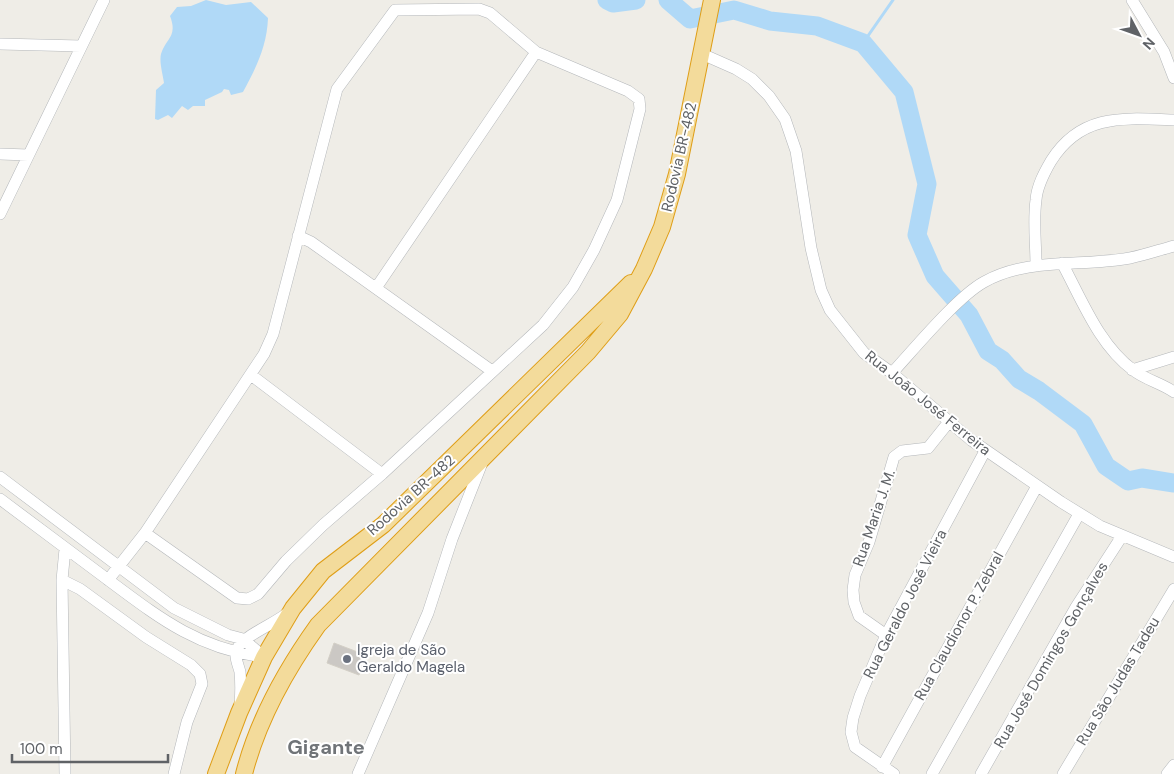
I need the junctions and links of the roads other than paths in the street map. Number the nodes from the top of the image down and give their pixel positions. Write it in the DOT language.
graph roads {
  1 [pos="104,0"];
  2 [pos="712,0"];
  3 [pos="1132,0"];
  4 [pos="0,44"];
  5 [pos="81,46"];
  6 [pos="536,52"];
  7 [pos="702,54"];
  8 [pos="1174,78"];
  9 [pos="1174,120"];
  10 [pos="0,154"];
  11 [pos="28,155"];
  12 [pos="0,214"];
  13 [pos="298,236"];
  14 [pos="1174,246"];
  15 [pos="1062,263"];
  16 [pos="1036,266"];
  17 [pos="640,275"];
  18 [pos="376,288"];
  19 [pos="1174,356"];
  20 [pos="1132,370"];
  21 [pos="492,371"];
  22 [pos="892,373"];
  23 [pos="251,375"];
  24 [pos="1174,392"];
  25 [pos="948,423"];
  26 [pos="985,450"];
  27 [pos="483,459"];
  28 [pos="382,474"];
  29 [pos="0,477"];
  30 [pos="1037,486"];
  31 [pos="0,499"];
  32 [pos="1079,514"];
  33 [pos="145,533"];
  34 [pos="1122,536"];
  35 [pos="66,548"];
  36 [pos="1174,557"];
  37 [pos="118,565"];
  38 [pos="62,580"];
  39 [pos="108,580"];
  40 [pos="1174,589"];
  41 [pos="174,608"];
  42 [pos="293,608"];
  43 [pos="166,623"];
  44 [pos="886,635"];
  45 [pos="243,639"];
  46 [pos="236,654"];
  47 [pos="264,658"];
  48 [pos="289,666"];
  49 [pos="239,713"];
  50 [pos="1174,765"];
  51 [pos="882,767"];
  52 [pos="65,774"];
  53 [pos="174,774"];
  54 [pos="216,774"];
  55 [pos="244,774"];
  56 [pos="358,774"];
  57 [pos="894,774"];
  58 [pos="932,774"];
  59 [pos="981,774"];
  60 [pos="1063,774"];
  61 [pos="1167,774"];
  1 -- 5 [label="street"];
  2 -- 7 [label="highway, Rodovia BR-482"];
  3 -- 8 [label="street"];
  4 -- 5 [label="street"];
  5 -- 11 [label="street"];
  6 -- 13 [label="street"];
  6 -- 18 [label="street"];
  6 -- 21 [label="street"];
  7 -- 17 [label="highway, Rodovia BR-482"];
  7 -- 22 [label="street, Rua João José Ferreira"];
  9 -- 16 [label="street"];
  10 -- 11 [label="street"];
  11 -- 12 [label="street"];
  13 -- 18 [label="street"];
  13 -- 23 [label="street"];
  14 -- 15 [label="street"];
  15 -- 16 [label="street"];
  15 -- 20 [label="street"];
  16 -- 22 [label="street"];
  17 -- 27 [label="highway, Rodovia BR-482"];
  17 -- 42 [label="highway, Rodovia BR-482"];
  18 -- 21 [label="street"];
  19 -- 20 [label="street"];
  20 -- 24 [label="street"];
  21 -- 28 [label="street"];
  22 -- 25 [label="street, Rua João José Ferreira"];
  23 -- 28 [label="street"];
  23 -- 33 [label="street"];
  25 -- 26 [label="street, Rua João José Ferreira"];
  25 -- 44 [label="street, Rua Maria J. M."];
  26 -- 30 [label="street, Rua João José Ferreira"];
  26 -- 44 [label="street, Rua Geraldo José Vieira"];
  27 -- 48 [label="highway, Rodovia BR-482"];
  27 -- 56 [label="street"];
  28 -- 33 [label="street"];
  29 -- 37 [label="street"];
  30 -- 32 [label="street, Rua João José Ferreira"];
  30 -- 51 [label="street, Rua Claudionor P. Zebral"];
  31 -- 35 [label="street"];
  32 -- 34 [label="street, Rua João José Ferreira"];
  32 -- 58 [label="street"];
  33 -- 37 [label="street"];
  34 -- 36 [label="street, Rua João José Ferreira"];
  34 -- 59 [label="street, Rua José Domingos Gonçalves"];
  35 -- 38 [label="street"];
  35 -- 39 [label="street"];
  37 -- 39 [label="street"];
  37 -- 41 [label="street"];
  38 -- 52 [label="street"];
  38 -- 53 [label="street"];
  39 -- 43 [label="street"];
  40 -- 60 [label="street, Rua São Judas Tadeu"];
  41 -- 43 [label="street"];
  41 -- 45 [label="street"];
  42 -- 45 [label="street"];
  42 -- 47 [label="highway, Rodovia BR-482"];
  43 -- 46 [label="street"];
  44 -- 51 [label="street, Rua Geraldo José Vieira"];
  45 -- 46 [label="street"];
  45 -- 47 [label="street"];
  46 -- 47 [label="street"];
  46 -- 49 [label="street"];
  47 -- 48 [label="highway"];
  47 -- 49 [label="highway, Rodovia BR-482"];
  48 -- 55 [label="highway, Rodovia BR-482"];
  49 -- 54 [label="highway, Rodovia BR-482"];
  50 -- 61 [label="street"];
  51 -- 57 [label="street, Rua Geraldo José Vieira"];
}
